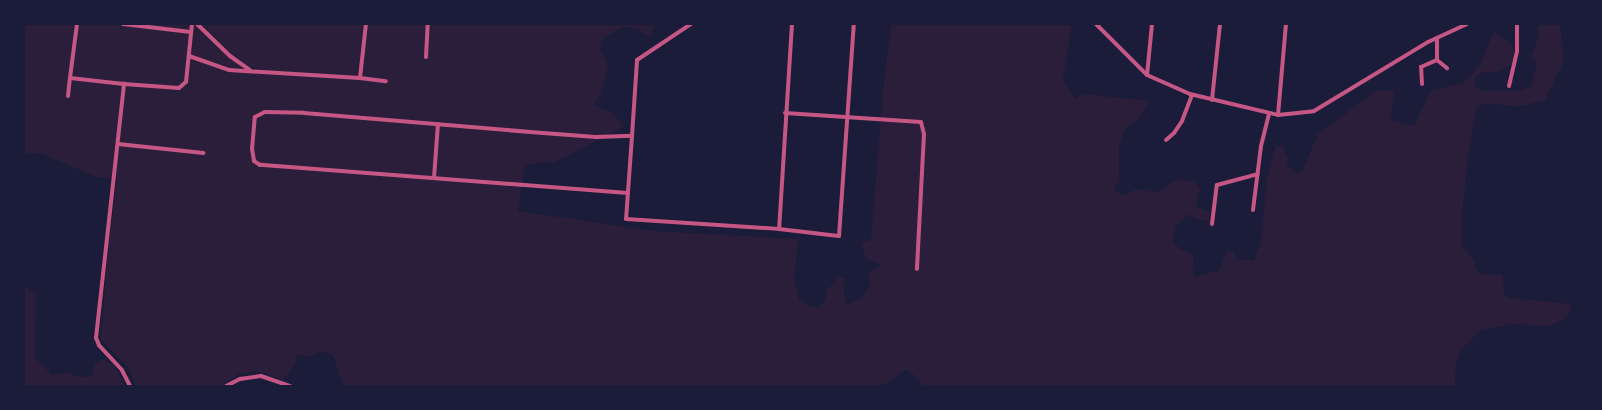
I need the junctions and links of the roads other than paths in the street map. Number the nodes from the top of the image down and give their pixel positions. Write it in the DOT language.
graph roads {
  1 [pos="78,24"];
  2 [pos="123,24"];
  3 [pos="192,24"];
  4 [pos="197,24"];
  5 [pos="366,24"];
  6 [pos="428,24"];
  7 [pos="691,24"];
  8 [pos="792,24"];
  9 [pos="854,24"];
  10 [pos="1096,24"];
  11 [pos="1152,24"];
  12 [pos="1220,24"];
  13 [pos="1286,24"];
  14 [pos="1467,24"];
  15 [pos="1517,24"];
  16 [pos="191,32"];
  17 [pos="1437,38"];
  18 [pos="189,56"];
  19 [pos="426,57"];
  20 [pos="1437,60"];
  21 [pos="1447,68"];
  22 [pos="252,72"];
  23 [pos="1147,75"];
  24 [pos="70,78"];
  25 [pos="360,78"];
  26 [pos="386,81"];
  27 [pos="124,84"];
  28 [pos="1422,84"];
  29 [pos="1509,86"];
  30 [pos="1192,94"];
  31 [pos="68,96"];
  32 [pos="1212,100"];
  33 [pos="785,113"];
  34 [pos="1269,113"];
  35 [pos="1278,115"];
  36 [pos="847,118"];
  37 [pos="438,124"];
  38 [pos="632,136"];
  39 [pos="1166,140"];
  40 [pos="118,144"];
  41 [pos="204,153"];
  42 [pos="1258,174"];
  43 [pos="434,178"];
  44 [pos="628,193"];
  45 [pos="1253,210"];
  46 [pos="1212,224"];
  47 [pos="779,229"];
  48 [pos="917,269"];
  49 [pos="130,386"];
  50 [pos="226,386"];
  51 [pos="290,386"];
  1 -- 24 [label="street"];
  2 -- 16 [label="street"];
  3 -- 16 [label="street"];
  4 -- 22 [label="street"];
  5 -- 25 [label="street"];
  6 -- 19 [label="street"];
  7 -- 38 [label="street"];
  8 -- 33 [label="street"];
  9 -- 36 [label="street"];
  10 -- 23 [label="street"];
  11 -- 23 [label="street"];
  12 -- 32 [label="street"];
  13 -- 35 [label="street"];
  14 -- 17 [label="street"];
  15 -- 29 [label="street"];
  16 -- 18 [label="street"];
  17 -- 20 [label="street"];
  17 -- 35 [label="street"];
  18 -- 22 [label="street"];
  18 -- 27 [label="street"];
  20 -- 21 [label="street"];
  20 -- 28 [label="street"];
  22 -- 25 [label="street"];
  23 -- 30 [label="street"];
  24 -- 27 [label="street"];
  24 -- 31 [label="street"];
  25 -- 26 [label="street"];
  27 -- 40 [label="street"];
  30 -- 32 [label="street"];
  30 -- 39 [label="street"];
  32 -- 34 [label="street"];
  33 -- 36 [label="street"];
  33 -- 47 [label="street"];
  34 -- 35 [label="street"];
  34 -- 42 [label="street"];
  36 -- 47 [label="street"];
  36 -- 48 [label="street"];
  37 -- 38 [label="street"];
  37 -- 43 [label="street"];
  37 -- 43 [label="street"];
  38 -- 44 [label="street"];
  40 -- 41 [label="street"];
  40 -- 49 [label="street"];
  42 -- 45 [label="street"];
  42 -- 46 [label="street"];
  43 -- 44 [label="street"];
  44 -- 47 [label="street"];
  50 -- 51 [label="street"];
}
